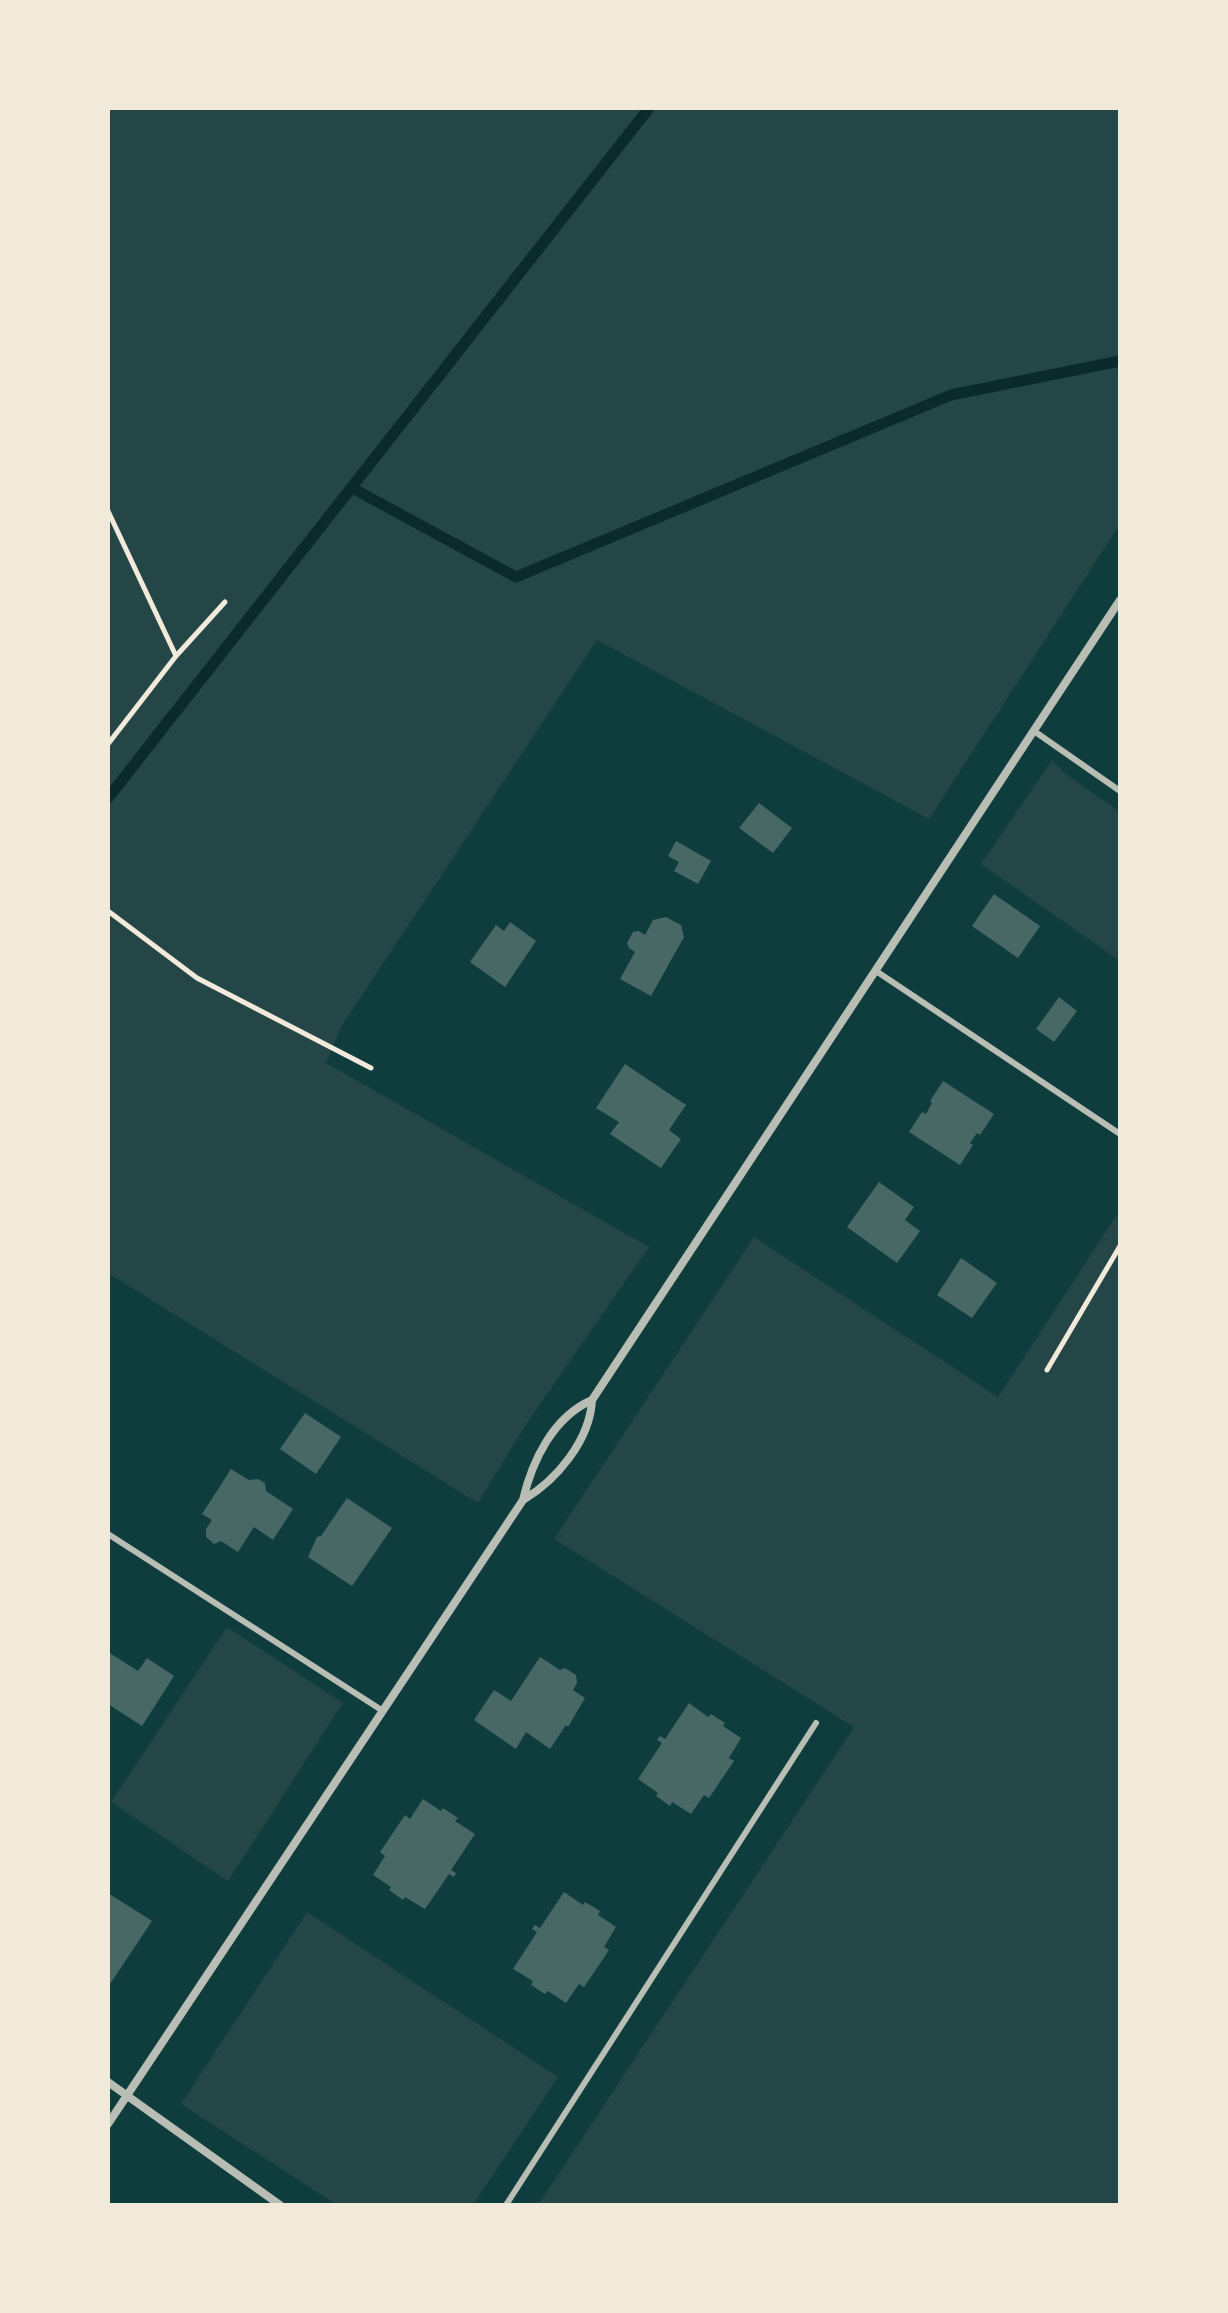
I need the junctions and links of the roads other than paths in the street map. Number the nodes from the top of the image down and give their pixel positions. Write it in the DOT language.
graph roads {
  1 [pos="1120,600"];
  2 [pos="1034,731"];
  3 [pos="1120,791"];
  4 [pos="876,971"];
  5 [pos="1120,1134"];
  6 [pos="592,1400"];
  7 [pos="523,1500"];
  8 [pos="108,1534"];
  9 [pos="383,1711"];
  10 [pos="816,1723"];
  11 [pos="108,2082"];
  12 [pos="128,2094"];
  13 [pos="108,2124"];
  14 [pos="280,2205"];
  15 [pos="506,2205"];
  1 -- 2 [label="street"];
  2 -- 3 [label="lane"];
  2 -- 4 [label="street"];
  4 -- 5 [label="lane"];
  4 -- 6 [label="street"];
  6 -- 7 [label="street"];
  6 -- 7 [label="street"];
  7 -- 9 [label="street"];
  8 -- 9 [label="lane"];
  9 -- 12 [label="street"];
  10 -- 15 [label="lane"];
  11 -- 12 [label="street"];
  12 -- 13 [label="street"];
  12 -- 14 [label="street"];
}
